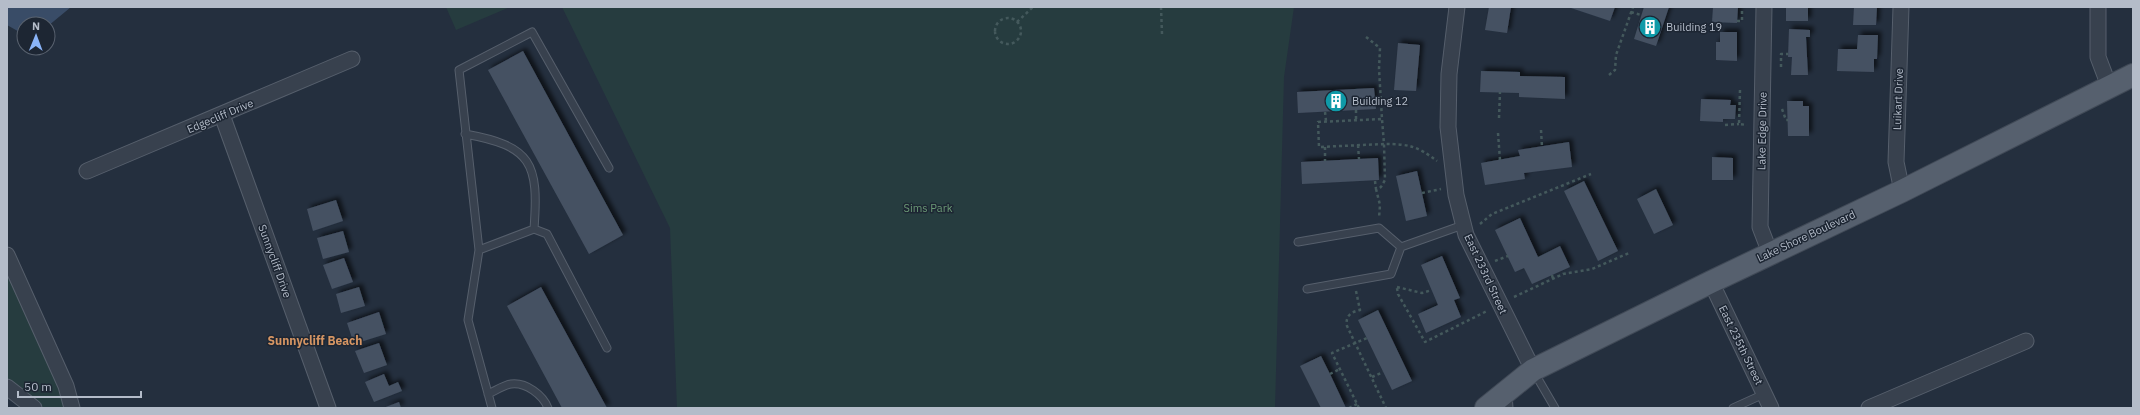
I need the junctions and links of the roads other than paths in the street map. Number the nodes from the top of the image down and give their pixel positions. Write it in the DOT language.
graph roads {
  1 [pos="1457,7"];
  2 [pos="1764,7"];
  3 [pos="1901,7"];
  4 [pos="2098,7"];
  5 [pos="352,59"];
  6 [pos="2133,75"];
  7 [pos="2109,86"];
  8 [pos="222,115"];
  9 [pos="465,134"];
  10 [pos="609,168"];
  11 [pos="86,171"];
  12 [pos="1902,191"];
  13 [pos="1470,226"];
  14 [pos="534,228"];
  15 [pos="1298,242"];
  16 [pos="1401,247"];
  17 [pos="479,250"];
  18 [pos="1770,253"];
  19 [pos="7,255"];
  20 [pos="1711,282"];
  21 [pos="1307,289"];
  22 [pos="2026,341"];
  23 [pos="607,348"];
  24 [pos="1533,370"];
  25 [pos="7,387"];
  26 [pos="488,394"];
  27 [pos="1764,394"];
  28 [pos="1508,399"];
  29 [pos="34,408"];
  30 [pos="72,408"];
  31 [pos="328,408"];
  32 [pos="492,408"];
  33 [pos="548,408"];
  34 [pos="1486,408"];
  35 [pos="1555,408"];
  36 [pos="1733,408"];
  37 [pos="1771,408"];
  38 [pos="1869,408"];
  1 -- 13 [label="street, East 233rd Street"];
  2 -- 18 [label="street, Lake Edge Drive"];
  3 -- 12 [label="street, Luikart Drive"];
  4 -- 7 [label="street"];
  5 -- 8 [label="street, Edgecliff Drive"];
  6 -- 7 [label="main road, Lake Shore Boulevard"];
  7 -- 12 [label="main road, Lake Shore Boulevard"];
  8 -- 11 [label="street, Edgecliff Drive"];
  8 -- 31 [label="street, Sunnycliff Drive"];
  9 -- 10 [label="lane"];
  9 -- 14 [label="lane"];
  9 -- 17 [label="lane"];
  12 -- 18 [label="main road, Lake Shore Boulevard"];
  13 -- 16 [label="lane"];
  13 -- 24 [label="street, East 233rd Street"];
  14 -- 17 [label="lane"];
  14 -- 23 [label="lane"];
  15 -- 16 [label="lane"];
  16 -- 21 [label="lane"];
  17 -- 26 [label="lane"];
  18 -- 20 [label="main road, Lake Shore Boulevard"];
  19 -- 30 [label="street"];
  20 -- 24 [label="main road, Lake Shore Boulevard"];
  20 -- 27 [label="street, East 235th Street"];
  22 -- 38 [label="street"];
  24 -- 28 [label="main road, Lake Shore Boulevard"];
  24 -- 35 [label="lane"];
  25 -- 29 [label="street"];
  26 -- 32 [label="lane"];
  26 -- 33 [label="lane"];
  27 -- 36 [label="lane"];
  27 -- 37 [label="street, East 235th Street"];
  28 -- 34 [label="main road, Lake Shore Boulevard"];
}
